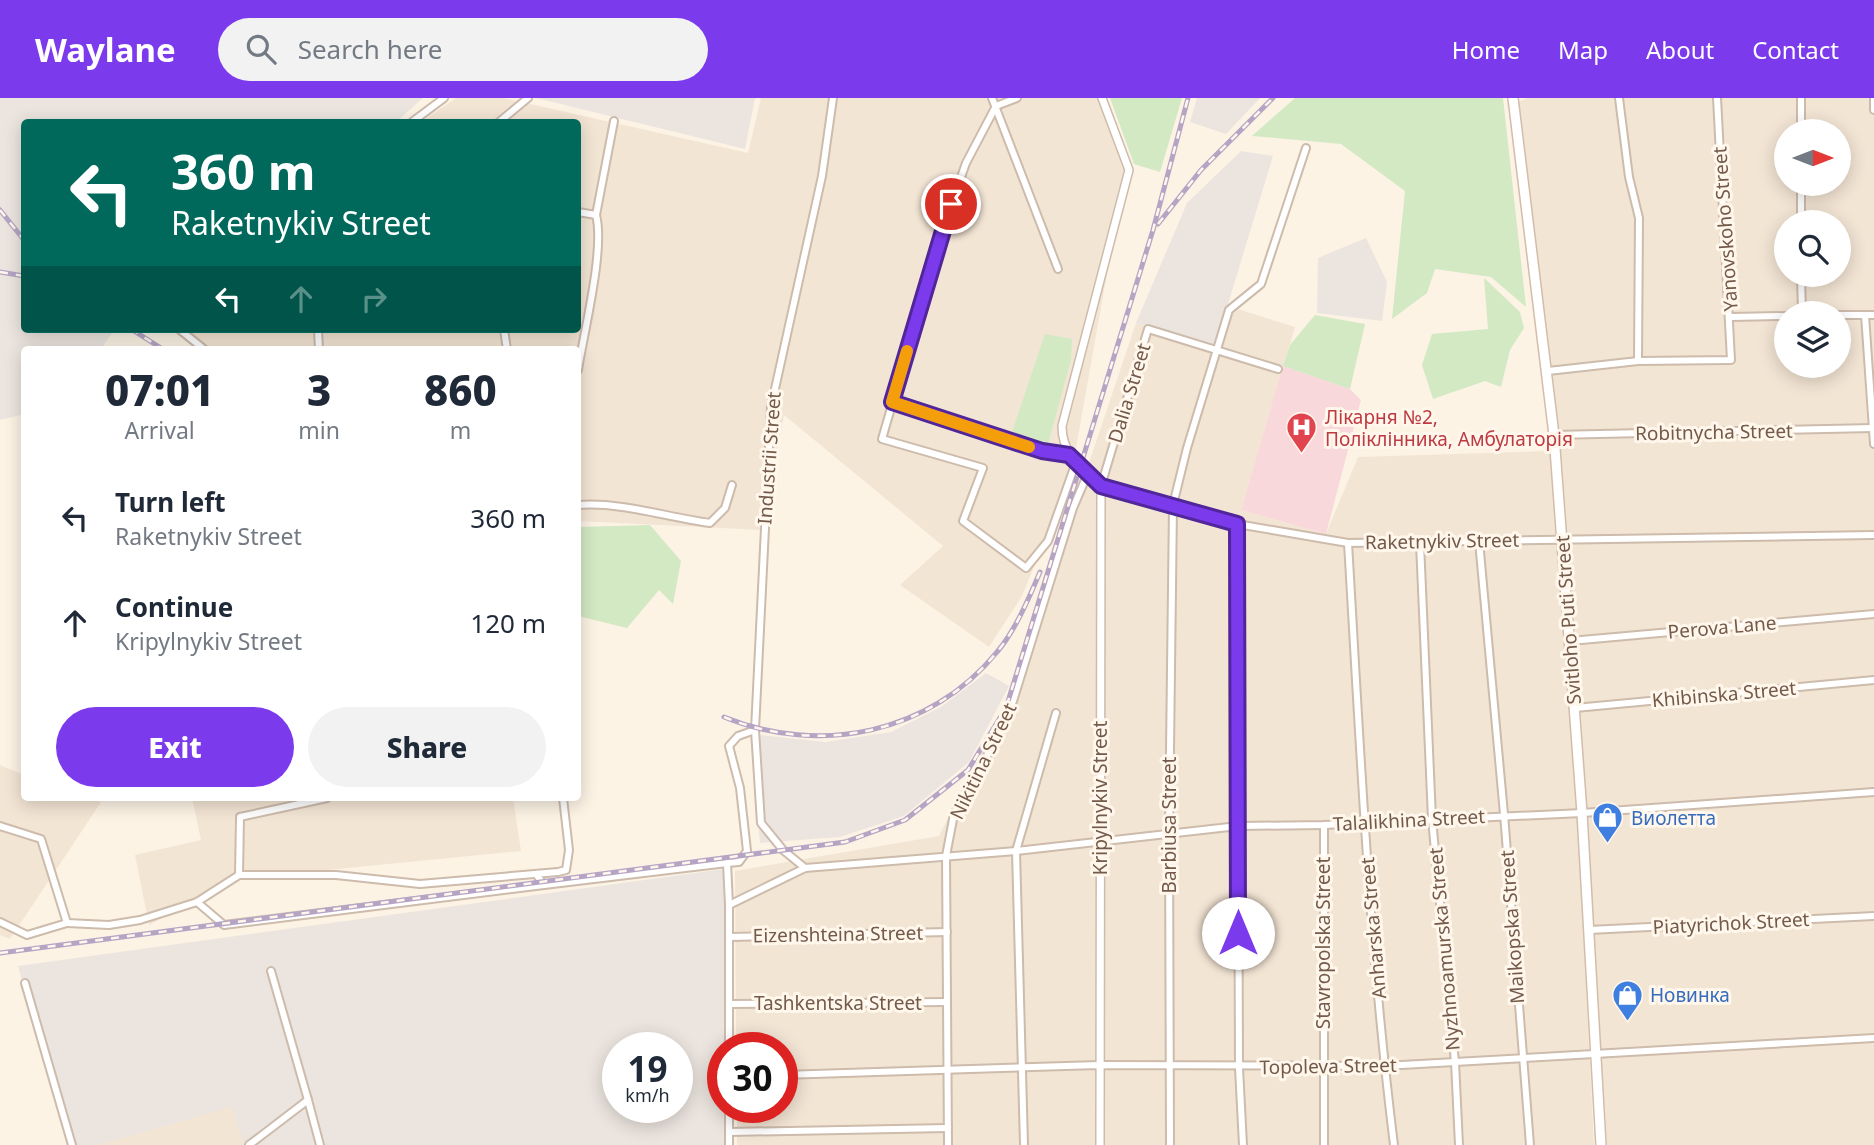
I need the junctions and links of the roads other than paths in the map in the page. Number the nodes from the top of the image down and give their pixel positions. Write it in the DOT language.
graph roads {
  1 [pos="444,98"];
  2 [pos="528,98"];
  3 [pos="833,98"];
  4 [pos="992,98"];
  5 [pos="1017,98"];
  6 [pos="1102,98"];
  7 [pos="1513,98"];
  8 [pos="1619,98"];
  9 [pos="1717,98"];
  10 [pos="1801,98"];
  11 [pos="1874,98"];
  12 [pos="996,106"];
  13 [pos="1874,110"];
  14 [pos="416,119"];
  15 [pos="503,119"];
  16 [pos="1801,119"];
  17 [pos="614,121"];
  18 [pos="1306,148"];
  19 [pos="581,212"];
  20 [pos="596,215"];
  21 [pos="1058,269"];
  22 [pos="1851,315"];
  23 [pos="1865,315"];
  24 [pos="1874,315"];
  25 [pos="1774,316"];
  26 [pos="1730,317"];
  27 [pos="184,333"];
  28 [pos="200,346"];
  29 [pos="1216,350"];
  30 [pos="581,351"];
  31 [pos="1638,361"];
  32 [pos="1278,369"];
  33 [pos="1548,370"];
  34 [pos="892,402"];
  35 [pos="1874,428"];
  36 [pos="1554,435"];
  37 [pos="1874,443"];
  38 [pos="1069,455"];
  39 [pos="1076,462"];
  40 [pos="1088,473"];
  41 [pos="732,485"];
  42 [pos="1101,486"];
  43 [pos="581,505"];
  44 [pos="1173,505"];
  45 [pos="1237,524"];
  46 [pos="1874,535"];
  47 [pos="1562,538"];
  48 [pos="1479,541"];
  49 [pos="1348,543"];
  50 [pos="1420,543"];
  51 [pos="1874,614"];
  52 [pos="1570,641"];
  53 [pos="1874,680"];
  54 [pos="1575,708"];
  55 [pos="1056,713"];
  56 [pos="755,730"];
  57 [pos="1874,792"];
  58 [pos="313,801"];
  59 [pos="564,801"];
  60 [pos="1582,813"];
  61 [pos="1504,814"];
  62 [pos="1433,819"];
  63 [pos="1364,821"];
  64 [pos="1324,825"];
  65 [pos="0,826"];
  66 [pos="1238,826"];
  67 [pos="1169,833"];
  68 [pos="1100,839"];
  69 [pos="1016,851"];
  70 [pos="946,856"];
  71 [pos="727,863"];
  72 [pos="805,868"];
  73 [pos="536,874"];
  74 [pos="239,875"];
  75 [pos="544,885"];
  76 [pos="197,902"];
  77 [pos="729,905"];
  78 [pos="1874,916"];
  79 [pos="0,922"];
  80 [pos="67,923"];
  81 [pos="1588,930"];
  82 [pos="947,932"];
  83 [pos="729,937"];
  84 [pos="271,971"];
  85 [pos="25,983"];
  86 [pos="947,1002"];
  87 [pos="729,1004"];
  88 [pos="729,1032"];
  89 [pos="1874,1038"];
  90 [pos="1595,1055"];
  91 [pos="1522,1057"];
  92 [pos="1455,1062"];
  93 [pos="1099,1065"];
  94 [pos="1169,1066"];
  95 [pos="1322,1066"];
  96 [pos="1384,1066"];
  97 [pos="1022,1067"];
  98 [pos="1239,1068"];
  99 [pos="949,1069"];
  100 [pos="798,1074"];
  101 [pos="308,1100"];
  102 [pos="729,1123"];
  103 [pos="948,1128"];
  104 [pos="729,1132"];
  105 [pos="72,1145"];
  106 [pos="249,1145"];
  107 [pos="320,1145"];
  108 [pos="729,1145"];
  109 [pos="948,1145"];
  110 [pos="1024,1145"];
  111 [pos="1100,1145"];
  112 [pos="1170,1145"];
  113 [pos="1243,1145"];
  114 [pos="1324,1145"];
  115 [pos="1394,1145"];
  116 [pos="1459,1145"];
  117 [pos="1530,1145"];
  118 [pos="1601,1145"];
  1 -- 14 [label="street"];
  2 -- 15 [label="street"];
  3 -- 56 [label="street, Industrii Street"];
  4 -- 12 [label="street"];
  5 -- 12 [label="street"];
  6 -- 38 [label="street"];
  7 -- 33 [label="main road, Svitloho Puti Street"];
  8 -- 31 [label="street"];
  9 -- 26 [label="street, Yanovskoho Street"];
  10 -- 16 [label="street"];
  11 -- 13 [label="street"];
  12 -- 21 [label="street"];
  12 -- 34 [label="street"];
  17 -- 20 [label="street"];
  18 -- 29 [label="street"];
  19 -- 20 [label="street"];
  20 -- 30 [label="street"];
  22 -- 23 [label="street"];
  23 -- 24 [label="street"];
  23 -- 35 [label="street"];
  25 -- 26 [label="street"];
  26 -- 31 [label="street, Yanovskoho Street"];
  27 -- 28 [label="street"];
  29 -- 32 [label="street, Dalia Street"];
  29 -- 42 [label="street, Dalia Street"];
  29 -- 44 [label="street"];
  31 -- 33 [label="street"];
  33 -- 36 [label="main road, Svitloho Puti Street"];
  34 -- 38 [label="street"];
  34 -- 39 [label="street"];
  35 -- 36 [label="street, Robitnycha Street"];
  35 -- 37 [label="street"];
  36 -- 47 [label="main road, Svitloho Puti Street"];
  38 -- 39 [label="street"];
  39 -- 40 [label="street"];
  40 -- 42 [label="street"];
  40 -- 70 [label="street, Nikitina Street"];
  41 -- 43 [label="street"];
  42 -- 44 [label="street, Raketnykiv Street"];
  42 -- 68 [label="street, Kripylnykiv Street"];
  44 -- 45 [label="street, Raketnykiv Street"];
  44 -- 67 [label="street, Barbiusa Street"];
  45 -- 49 [label="street, Raketnykiv Street"];
  45 -- 66 [label="street"];
  46 -- 47 [label="street, Raketnykiv Street"];
  47 -- 48 [label="street, Raketnykiv Street"];
  47 -- 52 [label="main road, Svitloho Puti Street"];
  48 -- 50 [label="street, Raketnykiv Street"];
  48 -- 61 [label="street, Maikopska Street"];
  49 -- 50 [label="street, Raketnykiv Street"];
  49 -- 63 [label="street, Anharska Street"];
  50 -- 62 [label="street, Nyzhnoamurska Street"];
  51 -- 52 [label="street, Perova Lane"];
  52 -- 54 [label="main road, Svitloho Puti Street"];
  53 -- 54 [label="street, Khibinska Street"];
  54 -- 60 [label="main road, Svitloho Puti Street"];
  55 -- 69 [label="street"];
  56 -- 71 [label="street"];
  56 -- 72 [label="street, Industrii Street"];
  57 -- 60 [label="street, Talalikhina Street"];
  58 -- 74 [label="street"];
  59 -- 73 [label="street"];
  60 -- 61 [label="street, Talalikhina Street"];
  60 -- 81 [label="main road, Svitloho Puti Street"];
  61 -- 62 [label="street, Talalikhina Street"];
  61 -- 91 [label="street, Maikopska Street"];
  62 -- 63 [label="street, Talalikhina Street"];
  62 -- 92 [label="street, Nyzhnoamurska Street"];
  63 -- 64 [label="street, Talalikhina Street"];
  63 -- 96 [label="street, Anharska Street"];
  64 -- 66 [label="street, Talalikhina Street"];
  64 -- 95 [label="street, Stavropolska Street"];
  65 -- 80 [label="street"];
  66 -- 67 [label="street, Talalikhina Street"];
  66 -- 98 [label="street"];
  67 -- 68 [label="street, Talalikhina Street"];
  67 -- 94 [label="street, Barbiusa Street"];
  68 -- 69 [label="street, Talalikhina Street"];
  68 -- 93 [label="street, Kripylnykiv Street"];
  69 -- 70 [label="street, Talalikhina Street"];
  69 -- 97 [label="street"];
  70 -- 72 [label="street, Talalikhina Street"];
  70 -- 82 [label="street, Nikitina Street"];
  71 -- 75 [label="street"];
  71 -- 77 [label="street"];
  72 -- 77 [label="street"];
  73 -- 74 [label="street"];
  73 -- 75 [label="street"];
  74 -- 76 [label="street"];
  75 -- 76 [label="street"];
  76 -- 80 [label="street"];
  77 -- 83 [label="street"];
  78 -- 81 [label="street, Piatyrichok Street"];
  79 -- 80 [label="street"];
  81 -- 90 [label="main road, Svitloho Puti Street"];
  82 -- 83 [label="street, Eizenshteina Street"];
  82 -- 86 [label="street, Nikitina Street"];
  83 -- 87 [label="street"];
  84 -- 101 [label="street"];
  85 -- 105 [label="street"];
  86 -- 87 [label="street, Tashkentska Street"];
  86 -- 99 [label="street, Nikitina Street"];
  87 -- 88 [label="street"];
  89 -- 90 [label="street, Topoleva Street"];
  90 -- 91 [label="street, Topoleva Street"];
  90 -- 118 [label="main road, Svitloho Puti Street"];
  91 -- 92 [label="street, Topoleva Street"];
  91 -- 117 [label="street, Maikopska Street"];
  92 -- 96 [label="street, Topoleva Street"];
  92 -- 116 [label="street, Nyzhnoamurska Street"];
  93 -- 94 [label="street, Topoleva Street"];
  93 -- 97 [label="street, Topoleva Street"];
  93 -- 111 [label="street, Kripylnykiv Street"];
  94 -- 98 [label="street, Topoleva Street"];
  94 -- 112 [label="street, Barbiusa Street"];
  95 -- 96 [label="street, Topoleva Street"];
  95 -- 98 [label="street, Topoleva Street"];
  95 -- 114 [label="street, Stavropolska Street"];
  96 -- 115 [label="street, Anharska Street"];
  97 -- 99 [label="street, Topoleva Street"];
  97 -- 110 [label="street"];
  98 -- 113 [label="street"];
  99 -- 100 [label="street, Topoleva Street"];
  99 -- 103 [label="street, Nikitina Street"];
  101 -- 106 [label="street"];
  101 -- 107 [label="street"];
  102 -- 104 [label="street"];
  103 -- 104 [label="street"];
  103 -- 109 [label="street, Nikitina Street"];
  104 -- 108 [label="street"];
}
